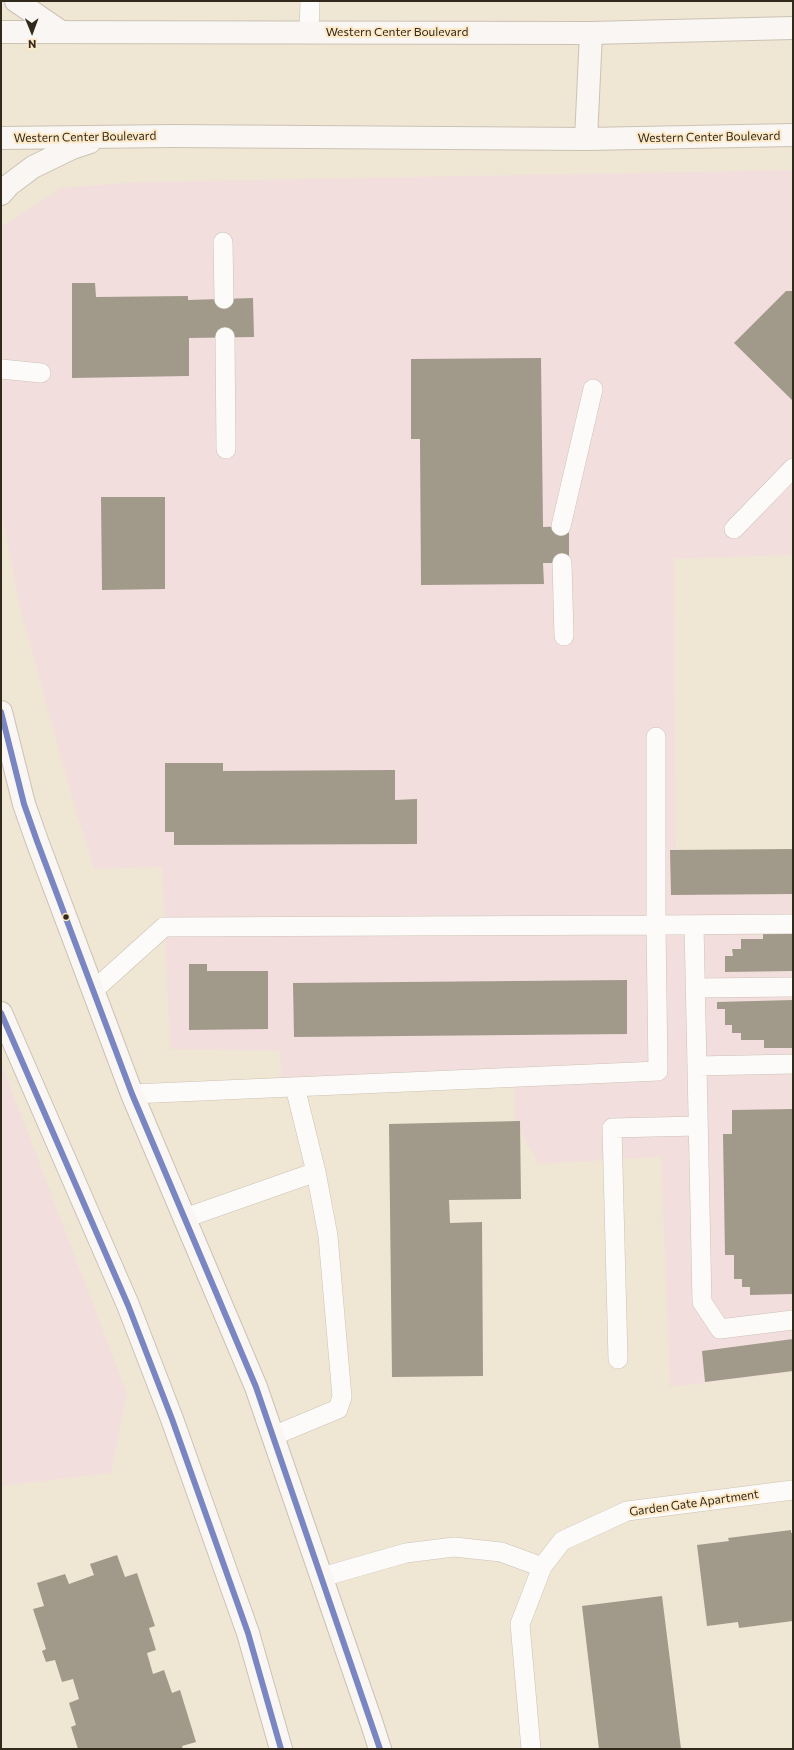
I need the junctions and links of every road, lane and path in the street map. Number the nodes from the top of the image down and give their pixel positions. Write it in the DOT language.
graph roads {
  1 [pos="16,1"];
  2 [pos="310,1"];
  3 [pos="793,28"];
  4 [pos="60,31"];
  5 [pos="1,32"];
  6 [pos="309,32"];
  7 [pos="591,33"];
  8 [pos="793,135"];
  9 [pos="106,137"];
  10 [pos="1,138"];
  11 [pos="586,139"];
  12 [pos="1,194"];
  13 [pos="224,242"];
  14 [pos="224,299"];
  15 [pos="225,337"];
  16 [pos="1,369"];
  17 [pos="41,373"];
  18 [pos="593,389"];
  19 [pos="226,449"];
  20 [pos="793,468"];
  21 [pos="561,526"];
  22 [pos="734,529"];
  23 [pos="562,563"];
  24 [pos="564,636"];
  25 [pos="1,712"];
  26 [pos="656,738"];
  27 [pos="793,924"];
  28 [pos="656,925"];
  29 [pos="694,925"];
  30 [pos="793,987"];
  31 [pos="695,988"];
  32 [pos="94,990"];
  33 [pos="1,1013"];
  34 [pos="793,1064"];
  35 [pos="697,1066"];
  36 [pos="295,1087"];
  37 [pos="132,1094"];
  38 [pos="698,1126"];
  39 [pos="316,1172"];
  40 [pos="185,1218"];
  41 [pos="793,1320"];
  42 [pos="618,1359"];
  43 [pos="273,1436"];
  44 [pos="793,1490"];
  45 [pos="542,1567"];
  46 [pos="322,1577"];
  47 [pos="281,1749"];
  48 [pos="380,1749"];
  49 [pos="531,1749"];
  1 -- 4 [label="main road"];
  2 -- 6 [label="lane"];
  3 -- 7 [label="main road, Western Center Boulevard"];
  4 -- 5 [label="main road, Western Center Boulevard"];
  4 -- 6 [label="main road, Western Center Boulevard"];
  6 -- 7 [label="main road, Western Center Boulevard"];
  7 -- 11 [label="main road"];
  8 -- 11 [label="main road, Western Center Boulevard"];
  9 -- 10 [label="main road, Western Center Boulevard"];
  9 -- 11 [label="main road, Western Center Boulevard"];
  9 -- 12 [label="main road"];
  13 -- 14 [label="lane"];
  15 -- 19 [label="lane"];
  16 -- 17 [label="lane"];
  18 -- 21 [label="lane"];
  20 -- 22 [label="lane"];
  23 -- 24 [label="lane"];
  25 -- 32 [label="main road"];
  26 -- 28 [label="lane"];
  27 -- 29 [label="lane"];
  28 -- 29 [label="lane"];
  28 -- 32 [label="lane"];
  28 -- 36 [label="lane"];
  29 -- 31 [label="lane"];
  30 -- 31 [label="lane"];
  31 -- 35 [label="lane"];
  32 -- 37 [label="main road"];
  33 -- 47 [label="main road"];
  34 -- 35 [label="lane"];
  35 -- 38 [label="lane"];
  36 -- 37 [label="lane"];
  36 -- 39 [label="lane"];
  37 -- 40 [label="main road"];
  38 -- 41 [label="lane"];
  38 -- 42 [label="lane"];
  39 -- 40 [label="lane"];
  39 -- 43 [label="lane"];
  40 -- 43 [label="main road"];
  43 -- 46 [label="main road"];
  44 -- 45 [label="lane, Garden Gate Apartment"];
  45 -- 46 [label="lane"];
  45 -- 49 [label="lane, Garden Gate Apartment"];
  46 -- 48 [label="main road"];
}
